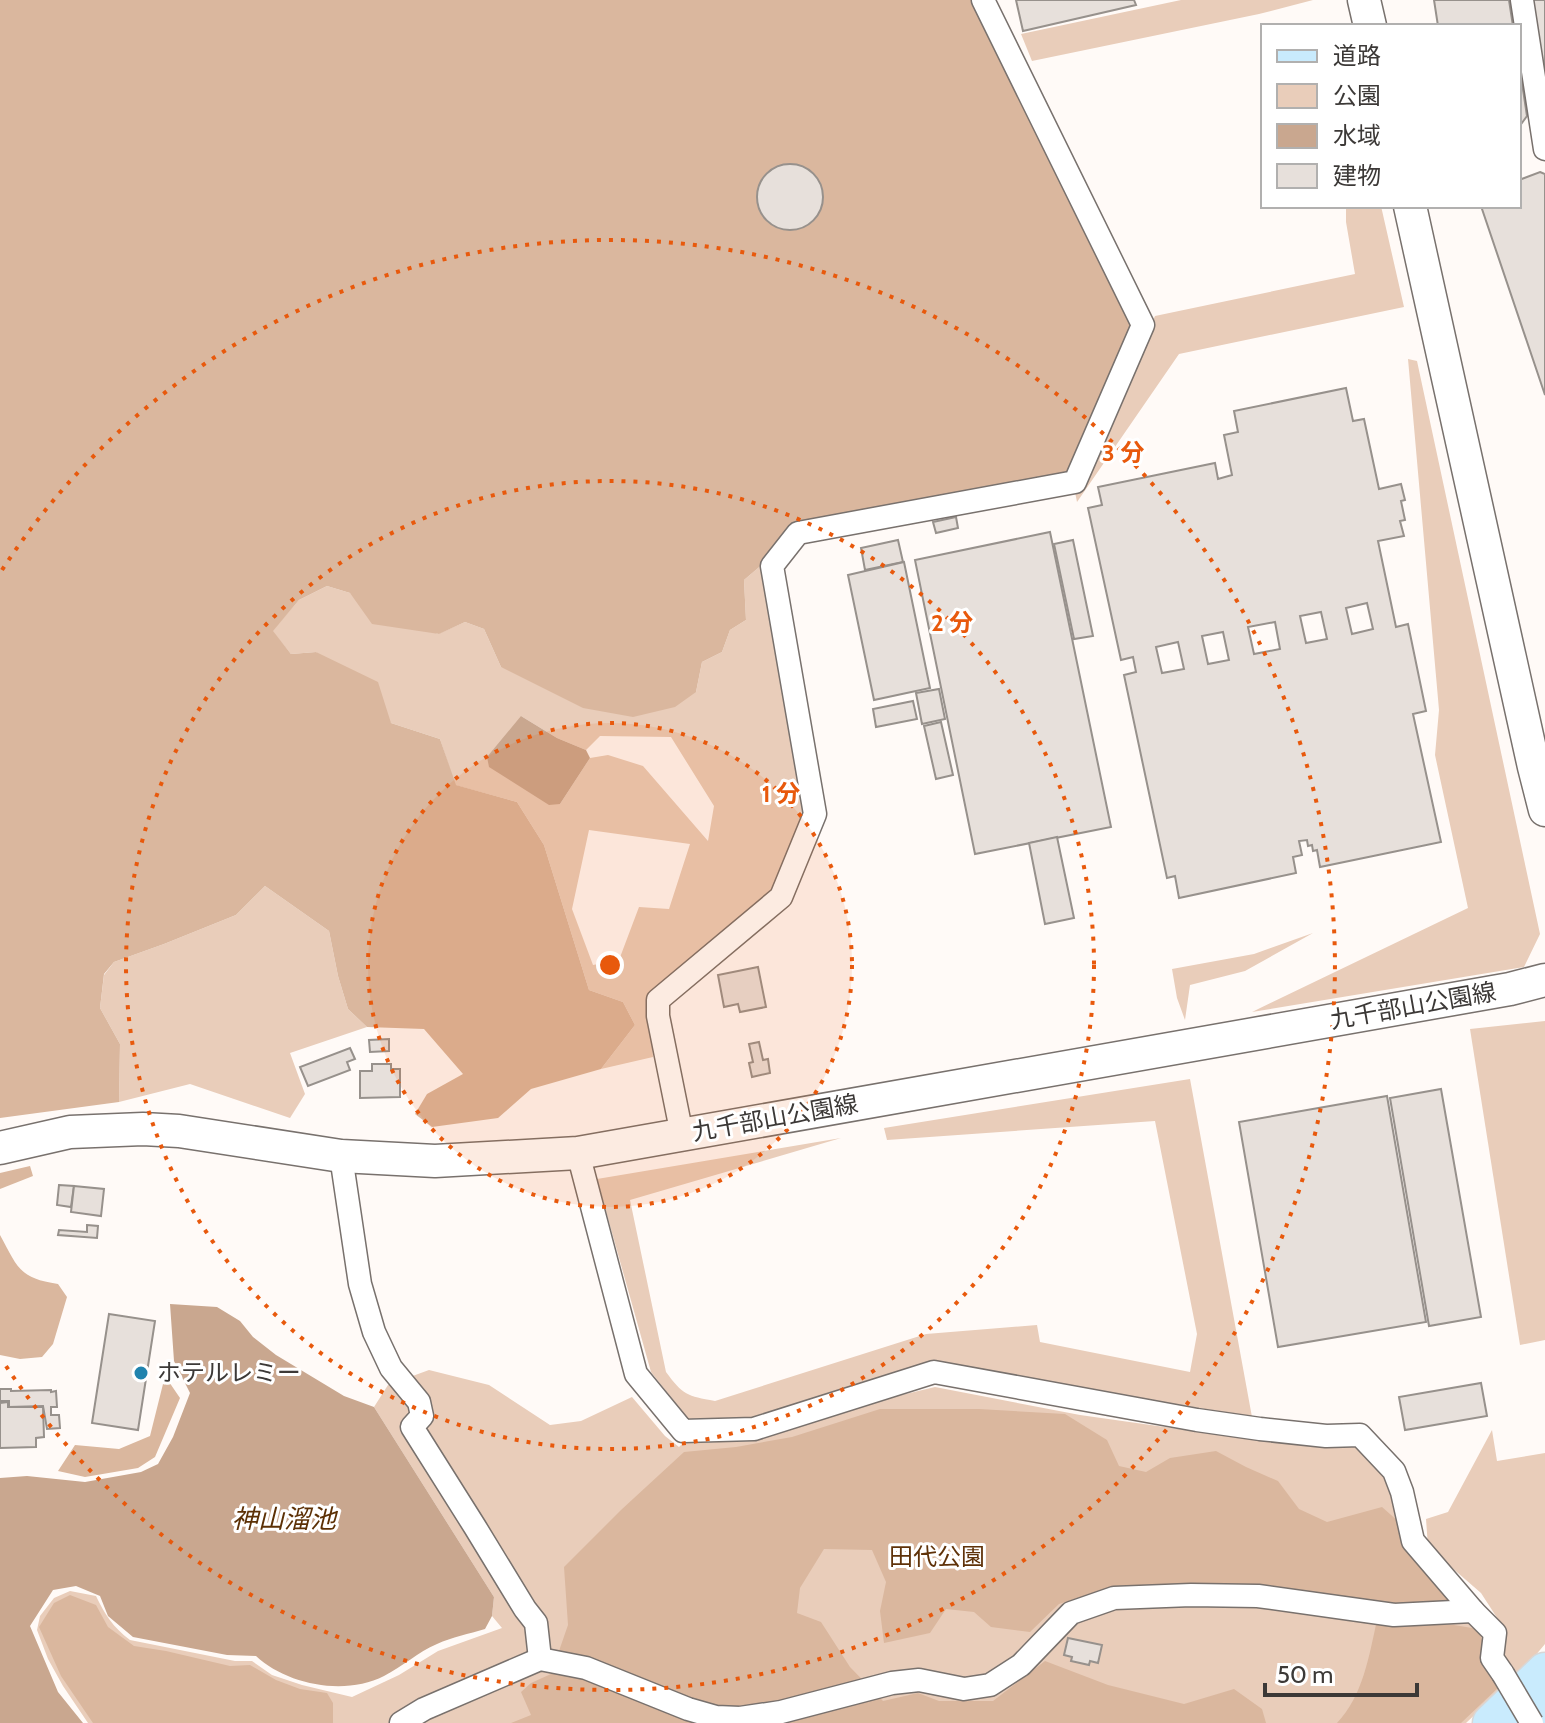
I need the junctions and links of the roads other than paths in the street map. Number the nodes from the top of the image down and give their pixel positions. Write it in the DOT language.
graph roads {
  1 [pos="983,0"];
  2 [pos="1364,0"];
  3 [pos="1522,0"];
  4 [pos="1370,24"];
  5 [pos="1545,149"];
  6 [pos="1410,208"];
  7 [pos="1545,810"];
  8 [pos="1545,980"];
  9 [pos="682,1135"];
  10 [pos="0,1148"];
  11 [pos="578,1153"];
  12 [pos="341,1156"];
  13 [pos="1473,1611"];
  14 [pos="540,1659"];
  15 [pos="1545,1671"];
  16 [pos="1545,1706"];
  17 [pos="401,1723"];
  18 [pos="1491,1723"];
  19 [pos="1530,1723"];
  1 -- 9 [label="street"];
  2 -- 4 [label="main road"];
  3 -- 5 [label="street"];
  6 -- 7 [label="main road"];
  8 -- 9 [label="main road, 九千部山公園線"];
  9 -- 11 [label="main road, 九千部山公園線"];
  10 -- 12 [label="main road, 九千部山公園線"];
  11 -- 12 [label="main road, 九千部山公園線"];
  11 -- 13 [label="street"];
  12 -- 14 [label="street"];
  13 -- 14 [label="street"];
  13 -- 19 [label="street, bridge"];
  14 -- 17 [label="street"];
  15 -- 18 [label="main road"];
  16 -- 19 [label="main road"];
}
